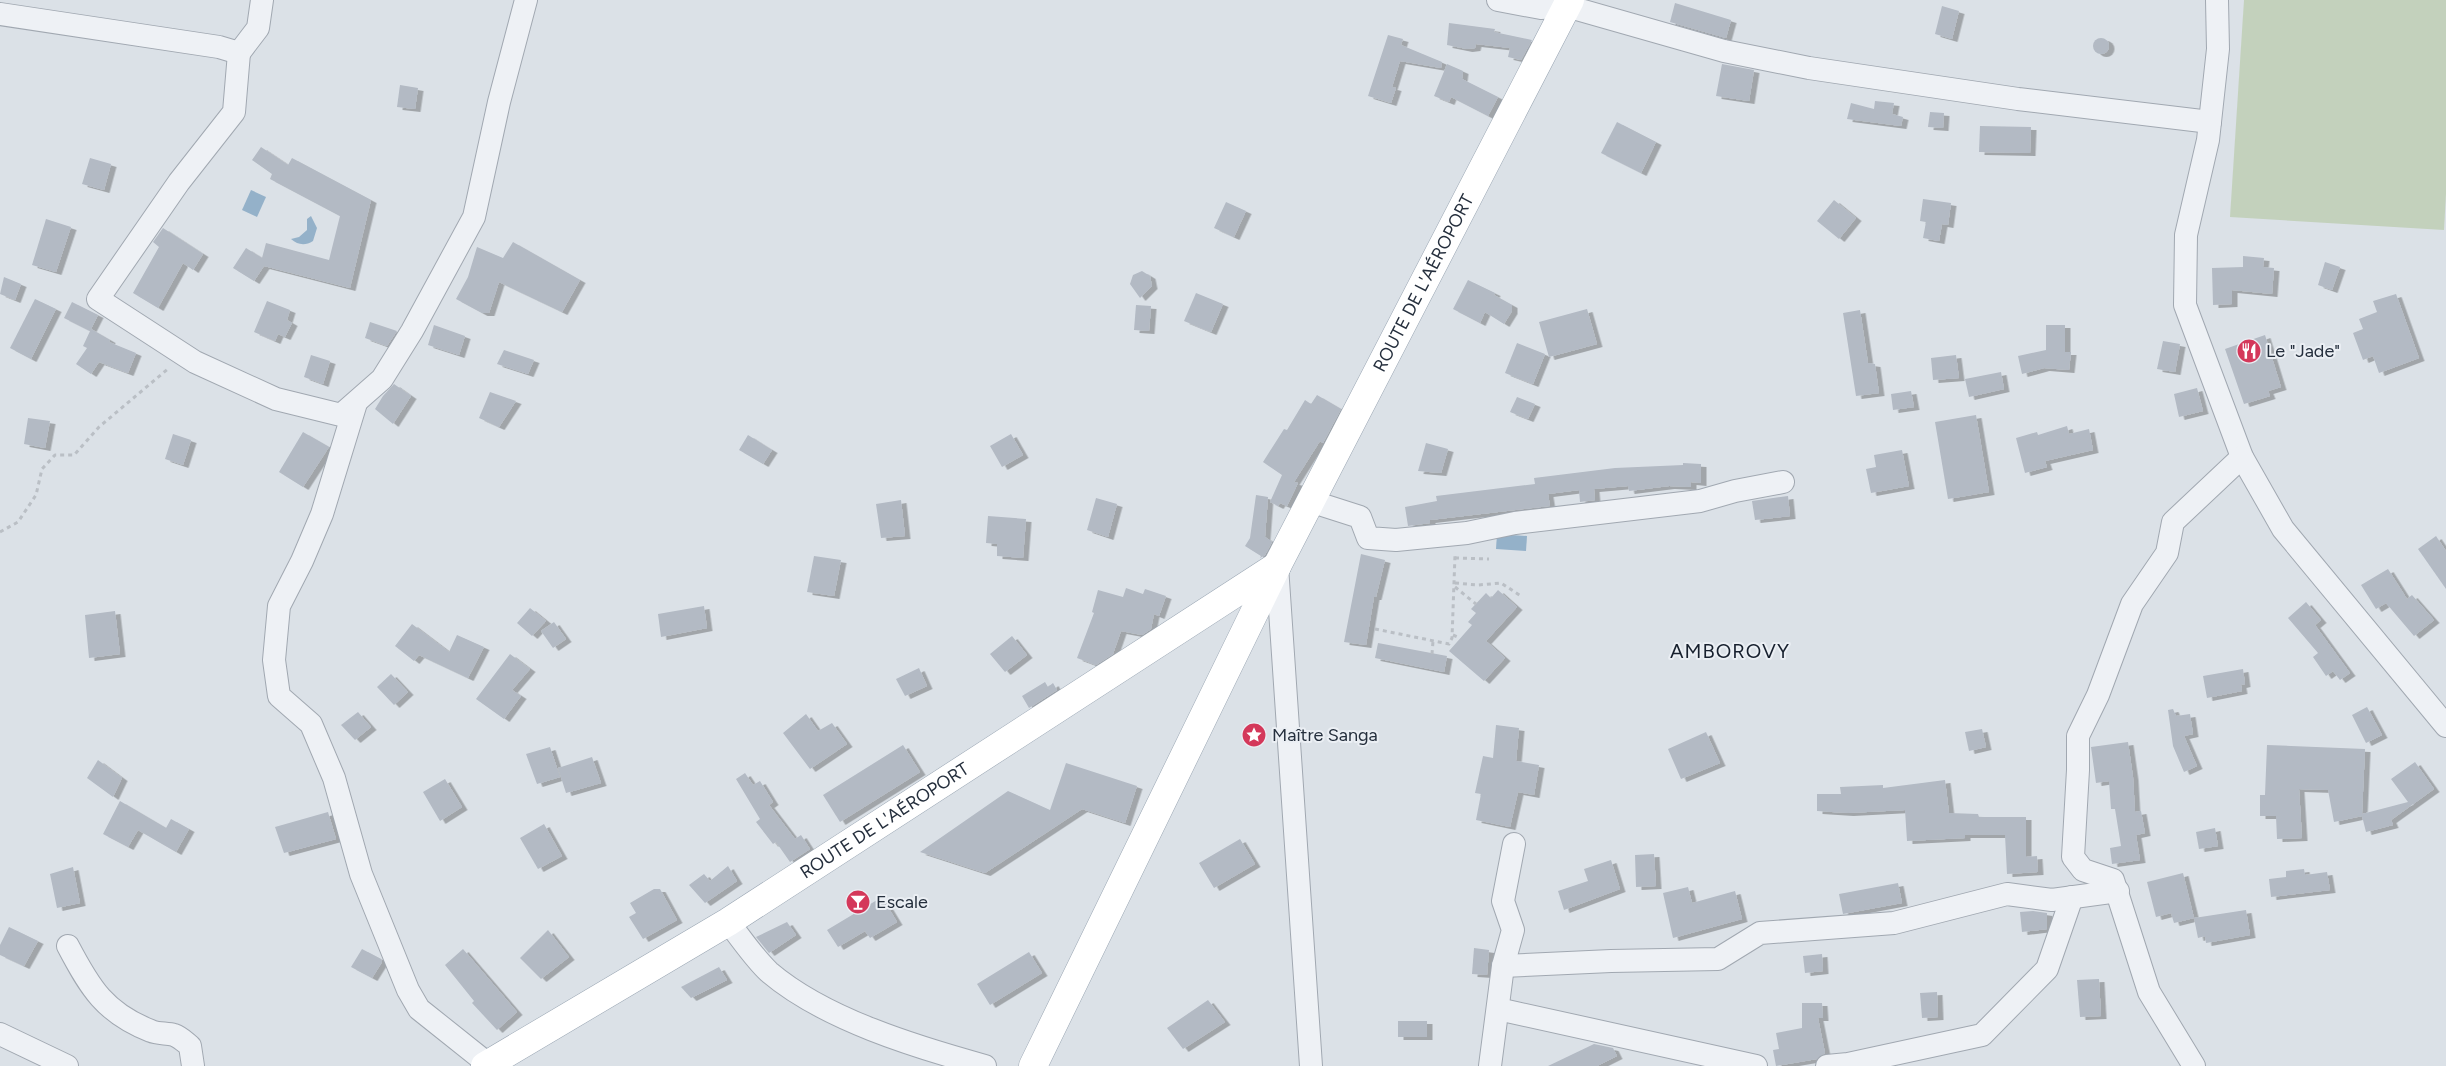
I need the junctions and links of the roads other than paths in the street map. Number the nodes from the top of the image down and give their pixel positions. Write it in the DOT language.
graph roads {
  1 [pos="262,0"];
  2 [pos="526,0"];
  3 [pos="1498,0"];
  4 [pos="2217,0"];
  5 [pos="1568,3"];
  6 [pos="0,14"];
  7 [pos="239,53"];
  8 [pos="2210,122"];
  9 [pos="356,403"];
  10 [pos="2242,457"];
  11 [pos="1783,482"];
  12 [pos="1310,500"];
  13 [pos="1277,566"];
  14 [pos="2446,726"];
  15 [pos="1514,844"];
  16 [pos="2118,891"];
  17 [pos="2072,897"];
  18 [pos="728,922"];
  19 [pos="68,946"];
  20 [pos="1503,966"];
  21 [pos="1498,1010"];
  22 [pos="0,1034"];
  23 [pos="486,1065"];
  24 [pos="67,1066"];
  25 [pos="193,1066"];
  26 [pos="986,1066"];
  27 [pos="1033,1066"];
  28 [pos="1311,1066"];
  29 [pos="1490,1066"];
  30 [pos="1756,1066"];
  31 [pos="1827,1066"];
  32 [pos="2194,1066"];
  1 -- 7 [label="street"];
  2 -- 9 [label="street"];
  3 -- 5 [label="street"];
  4 -- 8 [label="street"];
  5 -- 8 [label="street"];
  5 -- 12 [label="main road, ROUTE DE L'AÉROPORT"];
  6 -- 7 [label="street"];
  7 -- 9 [label="street"];
  8 -- 10 [label="street"];
  9 -- 23 [label="street"];
  10 -- 14 [label="street"];
  10 -- 16 [label="street"];
  11 -- 12 [label="street"];
  12 -- 13 [label="main road, ROUTE DE L'AÉROPORT"];
  13 -- 18 [label="main road, ROUTE DE L'AÉROPORT"];
  13 -- 27 [label="main road, ROUTE DE L'AÉROPORT"];
  13 -- 28 [label="street"];
  15 -- 20 [label="street"];
  16 -- 17 [label="street"];
  16 -- 32 [label="street"];
  17 -- 20 [label="street"];
  17 -- 31 [label="street"];
  18 -- 23 [label="main road, ROUTE DE L'AÉROPORT"];
  18 -- 26 [label="street"];
  19 -- 25 [label="street"];
  20 -- 21 [label="street"];
  21 -- 29 [label="street"];
  21 -- 30 [label="street"];
  22 -- 24 [label="street"];
}
